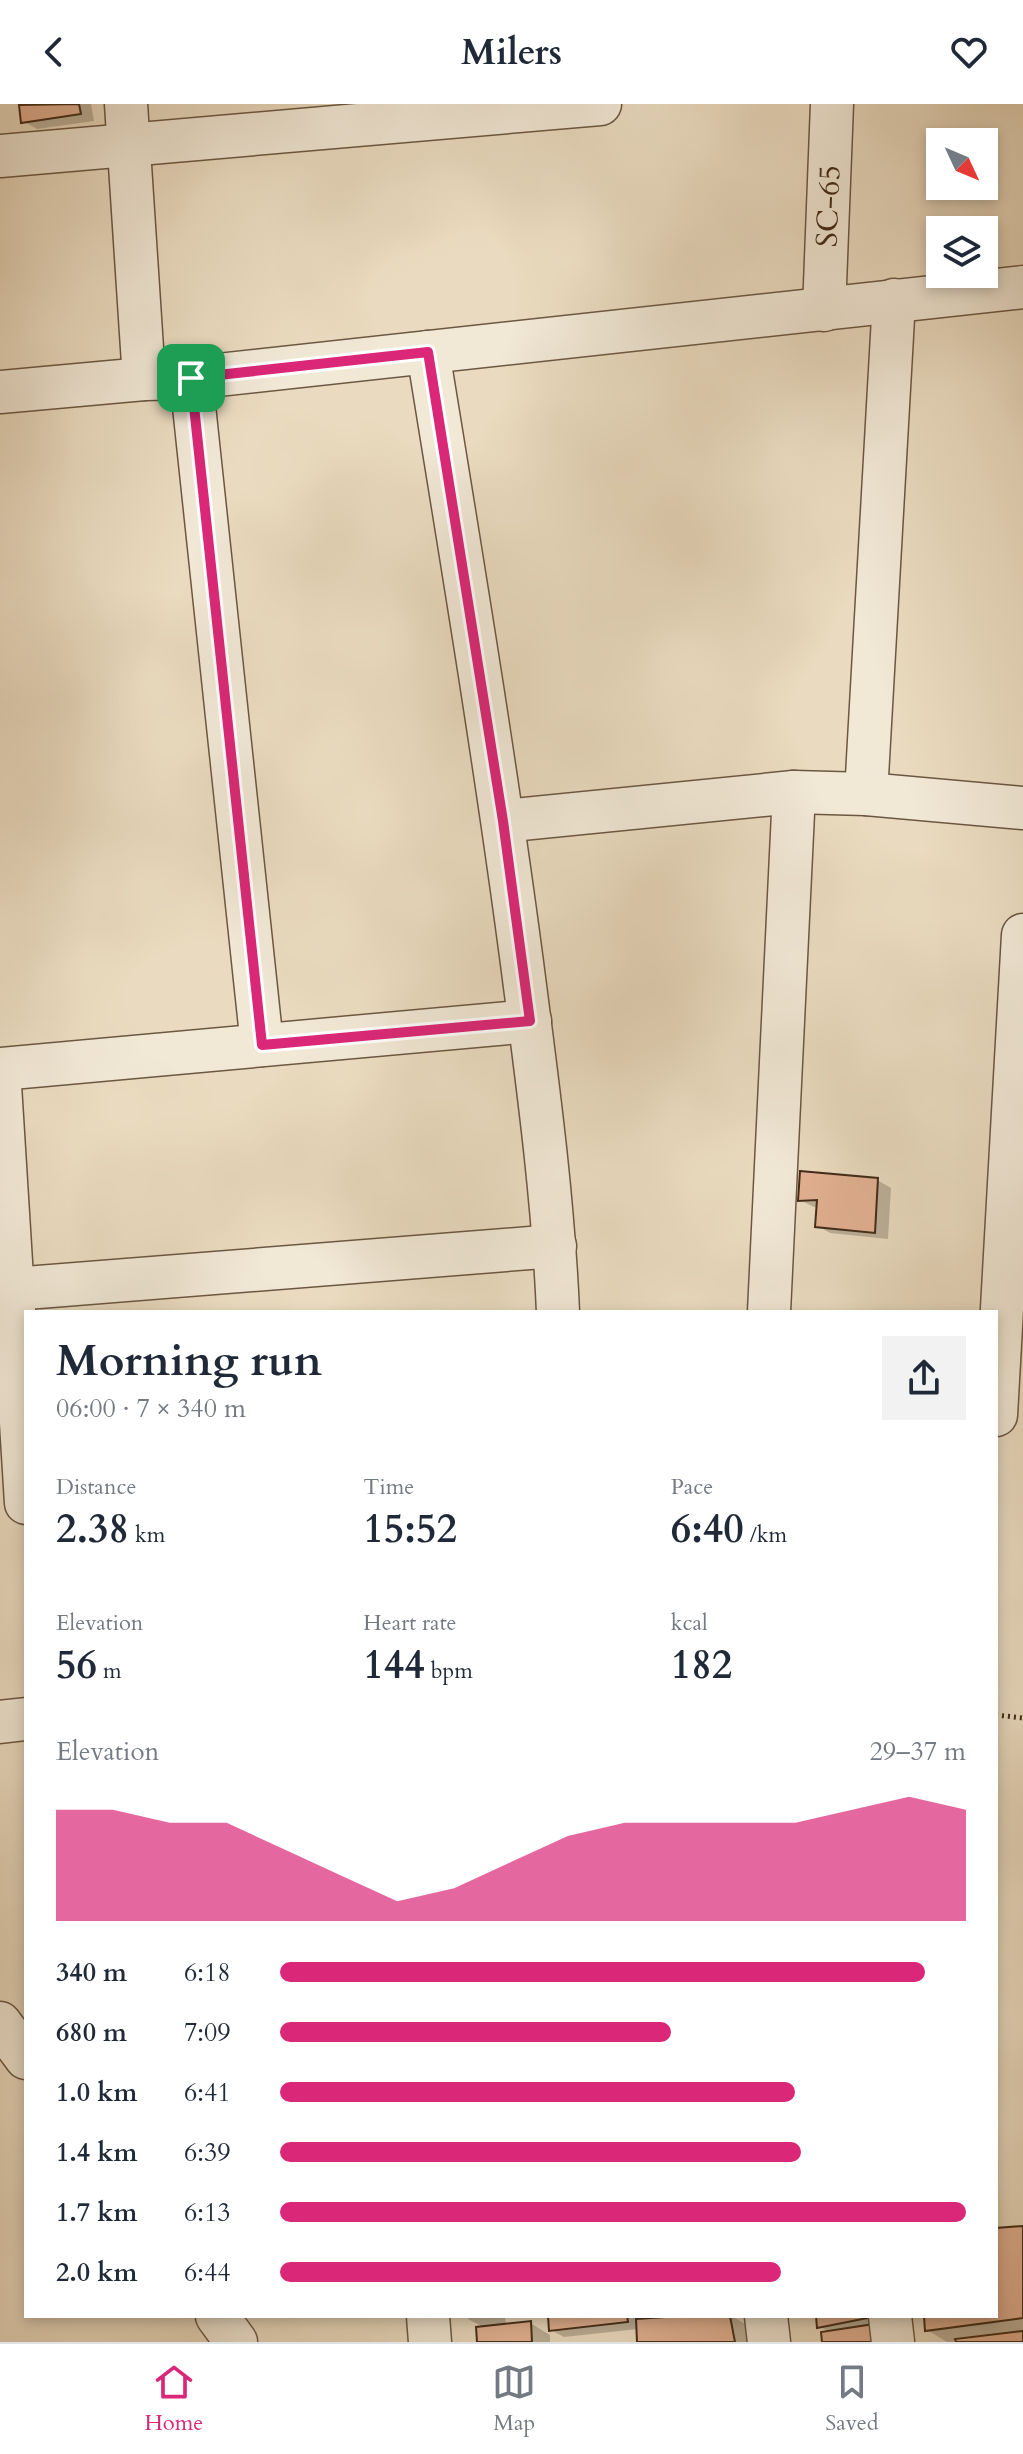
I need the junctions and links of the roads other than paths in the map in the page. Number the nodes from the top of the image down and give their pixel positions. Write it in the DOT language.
graph roads {
  1 [pos="126,104"];
  2 [pos="591,104"];
  3 [pos="832,104"];
  4 [pos="343,115"];
  5 [pos="130,146"];
  6 [pos="0,156"];
  7 [pos="1023,287"];
  8 [pos="894,300"];
  9 [pos="824,310"];
  10 [pos="428,352"];
  11 [pos="191,378"];
  12 [pos="144,379"];
  13 [pos="0,392"];
  14 [pos="794,792"];
  15 [pos="866,794"];
  16 [pos="1023,808"];
  17 [pos="503,821"];
  18 [pos="1023,935"];
  19 [pos="530,1021"];
  20 [pos="262,1045"];
  21 [pos="0,1069"];
  22 [pos="0,1085"];
  23 [pos="555,1246"];
  24 [pos="558,1310"];
  25 [pos="769,1310"];
  26 [pos="9,1311"];
  27 [pos="998,1336"];
  28 [pos="24,1480"];
  29 [pos="24,1719"];
  30 [pos="0,1722"];
  31 [pos="0,2023"];
  32 [pos="24,2055"];
  33 [pos="218,2318"];
  34 [pos="428,2318"];
  35 [pos="766,2318"];
  36 [pos="890,2318"];
  37 [pos="236,2342"];
  38 [pos="430,2342"];
  39 [pos="769,2342"];
  40 [pos="893,2342"];
  1 -- 5 [label="street"];
  2 -- 4 [label="street"];
  3 -- 9 [label="street, SC-65"];
  4 -- 5 [label="street"];
  5 -- 6 [label="street"];
  5 -- 12 [label="street"];
  7 -- 8 [label="street"];
  8 -- 9 [label="street"];
  8 -- 15 [label="street"];
  9 -- 10 [label="street"];
  10 -- 11 [label="street"];
  10 -- 17 [label="street"];
  11 -- 12 [label="street"];
  11 -- 20 [label="street"];
  12 -- 13 [label="street"];
  14 -- 15 [label="street"];
  14 -- 17 [label="street"];
  14 -- 25 [label="street"];
  15 -- 16 [label="street"];
  17 -- 19 [label="street"];
  18 -- 27 [label="street"];
  19 -- 20 [label="street"];
  19 -- 23 [label="street"];
  20 -- 21 [label="street"];
  22 -- 26 [label="street"];
  23 -- 24 [label="street"];
  23 -- 26 [label="street"];
  26 -- 28 [label="street"];
  29 -- 30 [label="street"];
  31 -- 32 [label="street"];
  33 -- 37 [label="street"];
  34 -- 38 [label="street"];
  35 -- 39 [label="street"];
  36 -- 40 [label="street"];
}
